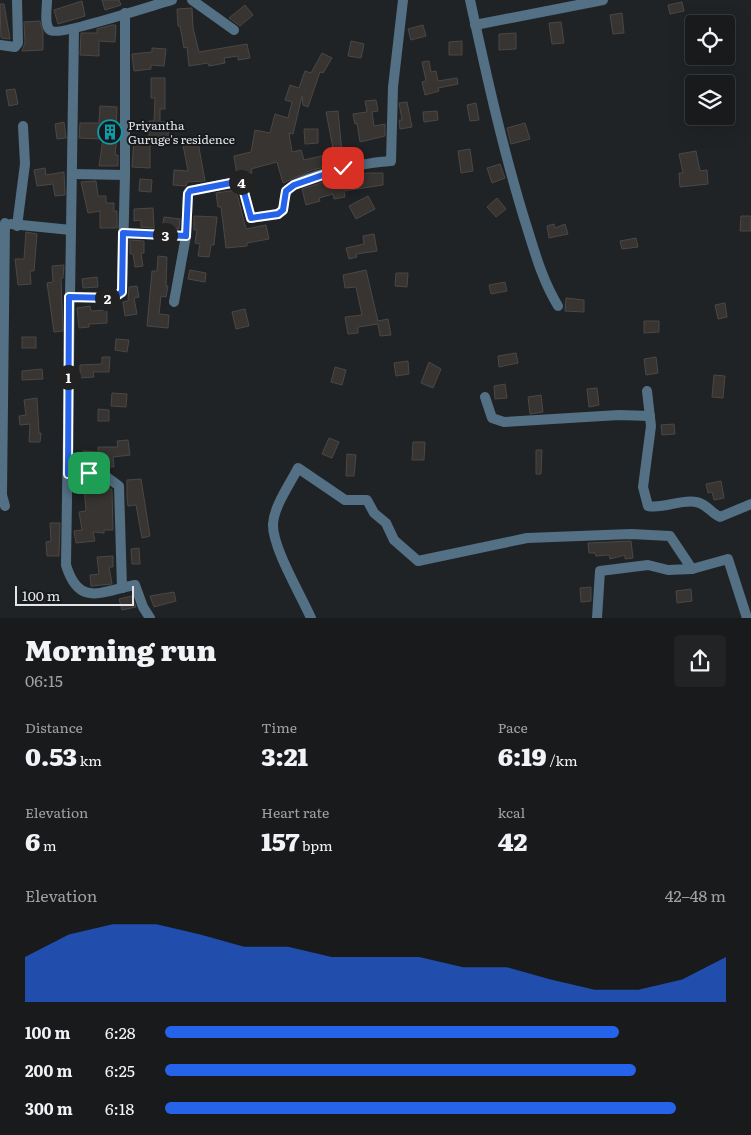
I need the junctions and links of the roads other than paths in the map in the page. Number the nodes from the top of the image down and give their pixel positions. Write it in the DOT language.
graph roads {
  1 [pos="17,0"];
  2 [pos="47,0"];
  3 [pos="172,0"];
  4 [pos="192,0"];
  5 [pos="403,0"];
  6 [pos="470,0"];
  7 [pos="603,0"];
  8 [pos="125,13"];
  9 [pos="476,25"];
  10 [pos="74,29"];
  11 [pos="234,30"];
  12 [pos="0,45"];
  13 [pos="23,126"];
  14 [pos="73,174"];
  15 [pos="125,175"];
  16 [pos="2,222"];
  17 [pos="17,226"];
  18 [pos="71,230"];
  19 [pos="123,233"];
  20 [pos="186,236"];
  21 [pos="69,297"];
  22 [pos="174,302"];
  23 [pos="1,303"];
  24 [pos="558,306"];
  25 [pos="647,391"];
  26 [pos="485,397"];
  27 [pos="650,416"];
  28 [pos="68,474"];
  29 [pos="751,504"];
  30 [pos="5,506"];
  31 [pos="692,569"];
  32 [pos="122,588"];
  33 [pos="150,618"];
  34 [pos="311,618"];
  35 [pos="597,618"];
  36 [pos="747,618"];
  1 -- 12 [label="street"];
  2 -- 10 [label="street"];
  3 -- 8 [label="street"];
  4 -- 11 [label="street"];
  5 -- 20 [label="street"];
  6 -- 9 [label="street"];
  7 -- 9 [label="street"];
  8 -- 10 [label="street"];
  8 -- 15 [label="street"];
  9 -- 24 [label="street"];
  10 -- 14 [label="street"];
  13 -- 17 [label="street"];
  14 -- 15 [label="street"];
  14 -- 18 [label="street"];
  15 -- 19 [label="street"];
  16 -- 17 [label="street"];
  16 -- 23 [label="street"];
  17 -- 18 [label="street"];
  18 -- 21 [label="street"];
  19 -- 20 [label="street"];
  19 -- 21 [label="street"];
  20 -- 22 [label="street"];
  21 -- 28 [label="street"];
  23 -- 30 [label="street"];
  25 -- 27 [label="street"];
  26 -- 27 [label="street"];
  27 -- 29 [label="street"];
  28 -- 32 [label="street"];
  28 -- 32 [label="street"];
  31 -- 34 [label="street"];
  31 -- 35 [label="street"];
  31 -- 36 [label="street"];
  32 -- 33 [label="street"];
}
